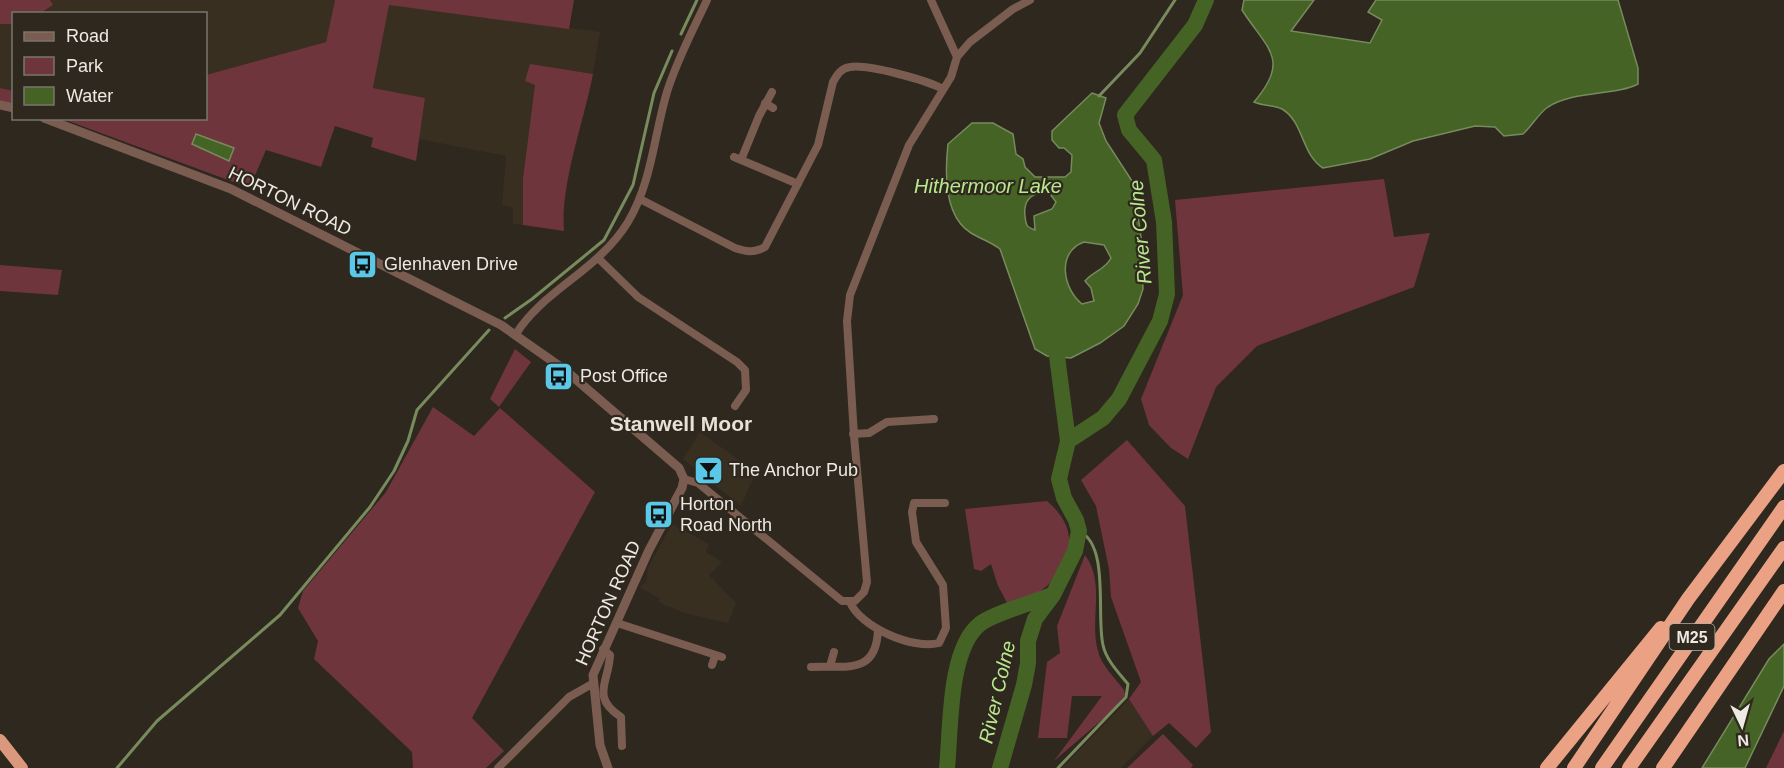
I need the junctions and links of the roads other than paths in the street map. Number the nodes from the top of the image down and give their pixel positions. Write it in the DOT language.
graph roads {
  1 [pos="707,0"];
  2 [pos="931,0"];
  3 [pos="1030,0"];
  4 [pos="951,41"];
  5 [pos="970,42"];
  6 [pos="957,57"];
  7 [pos="943,89"];
  8 [pos="772,92"];
  9 [pos="765,103"];
  10 [pos="773,108"];
  11 [pos="49,120"];
  12 [pos="798,184"];
  13 [pos="640,199"];
  14 [pos="599,259"];
  15 [pos="516,334"];
  16 [pos="735,406"];
  17 [pos="934,419"];
  18 [pos="853,434"];
  19 [pos="1784,471"];
  20 [pos="684,479"];
  21 [pos="945,503"];
  22 [pos="1784,507"];
  23 [pos="1784,548"];
  24 [pos="1784,591"];
  25 [pos="1688,599"];
  26 [pos="850,602"];
  27 [pos="617,623"];
  28 [pos="878,630"];
  29 [pos="603,649"];
  30 [pos="834,652"];
  31 [pos="712,664"];
  32 [pos="830,666"];
  33 [pos="811,668"];
  34 [pos="592,684"];
  35 [pos="1687,735"];
  36 [pos="0,740"];
  37 [pos="622,746"];
  38 [pos="22,768"];
  39 [pos="498,768"];
  40 [pos="608,768"];
  41 [pos="1547,768"];
  42 [pos="1574,768"];
  43 [pos="1602,768"];
  44 [pos="1629,768"];
  45 [pos="1663,768"];
  46 [pos="1671,768"];
  1 -- 13 [label="street"];
  2 -- 4 [label="street"];
  3 -- 5 [label="street"];
  4 -- 5 [label="street"];
  4 -- 6 [label="street"];
  5 -- 6 [label="street"];
  6 -- 7 [label="street"];
  7 -- 12 [label="street"];
  7 -- 18 [label="street"];
  8 -- 9 [label="street"];
  9 -- 10 [label="street"];
  9 -- 12 [label="street"];
  11 -- 15 [label="street, HORTON ROAD"];
  12 -- 13 [label="street"];
  13 -- 14 [label="street"];
  14 -- 15 [label="street"];
  14 -- 16 [label="street"];
  15 -- 20 [label="street, HORTON ROAD"];
  17 -- 18 [label="street"];
  18 -- 26 [label="street"];
  19 -- 25 [label="highway, M25"];
  20 -- 26 [label="street"];
  20 -- 27 [label="street, HORTON ROAD"];
  21 -- 28 [label="street"];
  22 -- 43 [label="highway, M25"];
  23 -- 44 [label="highway, M25"];
  24 -- 35 [label="highway, M25"];
  25 -- 41 [label="highway, M25"];
  25 -- 42 [label="highway, M25"];
  26 -- 28 [label="street"];
  27 -- 29 [label="street, HORTON ROAD"];
  27 -- 31 [label="street"];
  28 -- 32 [label="street"];
  29 -- 34 [label="street, HORTON ROAD"];
  29 -- 37 [label="street"];
  30 -- 32 [label="street"];
  32 -- 33 [label="street"];
  34 -- 39 [label="street"];
  34 -- 40 [label="street, HORTON ROAD"];
  35 -- 45 [label="highway, M25"];
  35 -- 46 [label="highway, M25"];
  36 -- 38 [label="highway"];
}
